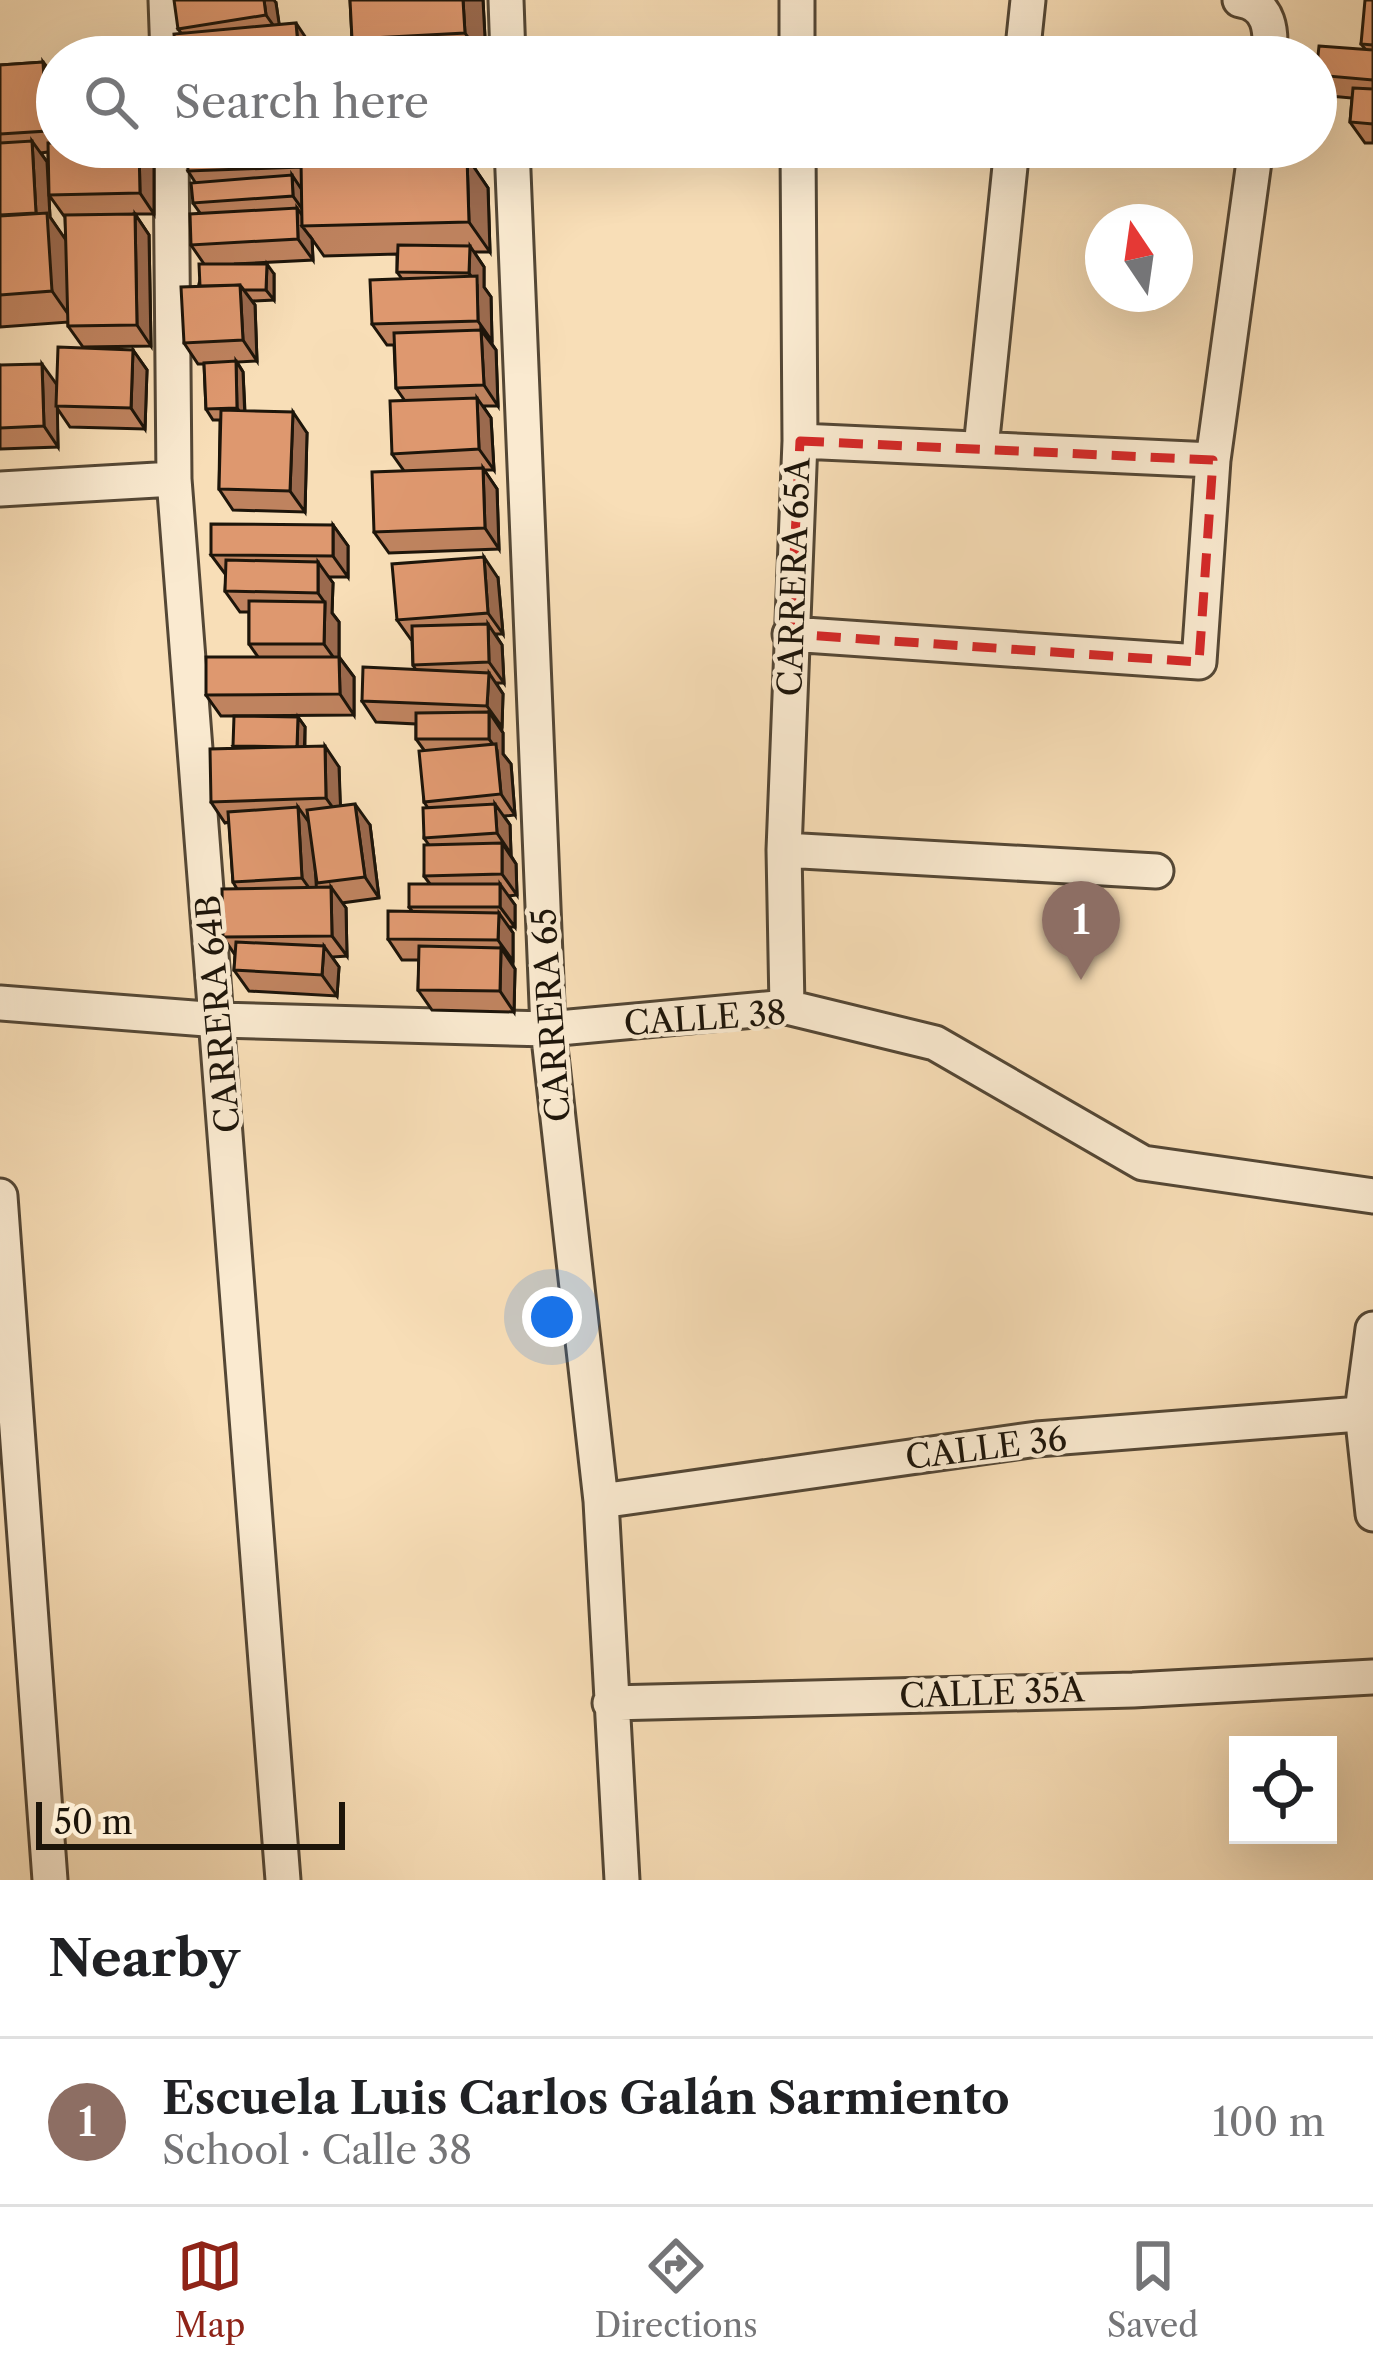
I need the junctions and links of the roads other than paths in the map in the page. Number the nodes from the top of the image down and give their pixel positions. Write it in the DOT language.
graph roads {
  1 [pos="166,0"];
  2 [pos="506,0"];
  3 [pos="797,0"];
  4 [pos="1028,0"];
  5 [pos="1240,0"];
  6 [pos="167,36"];
  7 [pos="507,36"];
  8 [pos="797,36"];
  9 [pos="1024,36"];
  10 [pos="1272,36"];
  11 [pos="171,168"];
  12 [pos="513,168"];
  13 [pos="798,168"];
  14 [pos="1010,168"];
  15 [pos="1253,168"];
  16 [pos="800,441"];
  17 [pos="981,448"];
  18 [pos="1213,460"];
  19 [pos="174,479"];
  20 [pos="0,489"];
  21 [pos="790,634"];
  22 [pos="784,850"];
  23 [pos="1156,871"];
  24 [pos="0,1003"];
  25 [pos="787,1007"];
  26 [pos="219,1020"];
  27 [pos="548,1030"];
  28 [pos="0,1196"];
  29 [pos="1373,1196"];
  30 [pos="1373,1328"];
  31 [pos="1368,1412"];
  32 [pos="601,1501"];
  33 [pos="1373,1514"];
  34 [pos="1373,1677"];
  35 [pos="610,1703"];
  36 [pos="50,1880"];
  37 [pos="284,1880"];
  38 [pos="622,1880"];
  1 -- 6 [label="street"];
  2 -- 7 [label="street"];
  3 -- 8 [label="street"];
  4 -- 9 [label="street"];
  5 -- 10 [label="street"];
  11 -- 19 [label="street, CARRERA 64B"];
  12 -- 27 [label="street, CARRERA 65"];
  13 -- 16 [label="street, CARRERA 65A"];
  14 -- 17 [label="street"];
  15 -- 18 [label="street"];
  16 -- 17 [label="street"];
  16 -- 21 [label="street, CARRERA 65A"];
  17 -- 18 [label="street"];
  18 -- 21 [label="street"];
  19 -- 20 [label="street"];
  19 -- 26 [label="street, CARRERA 64B"];
  21 -- 22 [label="street, CARRERA 65A"];
  22 -- 23 [label="street"];
  22 -- 25 [label="street, CARRERA 65A"];
  24 -- 26 [label="street, CALLE 38"];
  25 -- 27 [label="street, CALLE 38"];
  25 -- 29 [label="street, CALLE 38"];
  26 -- 27 [label="street, CALLE 38"];
  26 -- 37 [label="street, CARRERA 64B"];
  27 -- 32 [label="street, CARRERA 65"];
  28 -- 36 [label="street"];
  30 -- 31 [label="street"];
  31 -- 32 [label="street, CALLE 36"];
  31 -- 33 [label="street"];
  32 -- 35 [label="street, CARRERA 65"];
  34 -- 35 [label="street, CALLE 35A"];
  35 -- 38 [label="street, CARRERA 65"];
}
